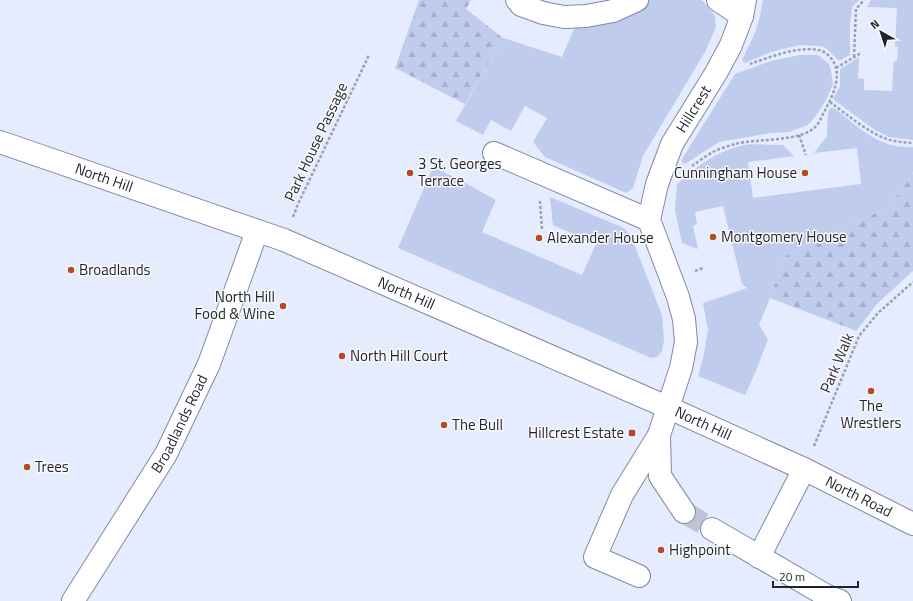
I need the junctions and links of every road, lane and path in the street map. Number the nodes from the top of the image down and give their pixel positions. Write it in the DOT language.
graph roads {
  1 [pos="517,0"];
  2 [pos="637,0"];
  3 [pos="718,0"];
  4 [pos="864,0"];
  5 [pos="744,8"];
  6 [pos="861,53"];
  7 [pos="369,55"];
  8 [pos="854,57"];
  9 [pos="746,66"];
  10 [pos="836,68"];
  11 [pos="830,102"];
  12 [pos="799,135"];
  13 [pos="0,142"];
  14 [pos="912,143"];
  15 [pos="494,153"];
  16 [pos="806,155"];
  17 [pos="690,167"];
  18 [pos="540,200"];
  19 [pos="649,220"];
  20 [pos="542,228"];
  21 [pos="257,231"];
  22 [pos="284,240"];
  23 [pos="913,282"];
  24 [pos="668,407"];
  25 [pos="659,435"];
  26 [pos="804,469"];
  27 [pos="684,512"];
  28 [pos="913,524"];
  29 [pos="712,530"];
  30 [pos="759,557"];
  31 [pos="639,576"];
  32 [pos="73,601"];
  33 [pos="840,601"];
  1 -- 2 [label="street"];
  3 -- 5 [label="street"];
  4 -- 8 [label="path"];
  5 -- 19 [label="street, Hillcrest"];
  6 -- 8 [label="path"];
  7 -- 22 [label="path, Park House Passage"];
  8 -- 10 [label="path"];
  9 -- 10 [label="path"];
  10 -- 11 [label="path"];
  11 -- 12 [label="path"];
  11 -- 14 [label="path"];
  12 -- 16 [label="path"];
  12 -- 17 [label="path"];
  13 -- 21 [label="street, North Hill"];
  15 -- 19 [label="street"];
  18 -- 20 [label="path"];
  19 -- 24 [label="street"];
  21 -- 22 [label="street, North Hill"];
  21 -- 32 [label="street, Broadlands Road"];
  22 -- 24 [label="street, North Hill"];
  23 -- 26 [label="path, Park Walk"];
  24 -- 25 [label="street"];
  24 -- 26 [label="street, North Hill"];
  25 -- 27 [label="street"];
  25 -- 31 [label="street"];
  26 -- 28 [label="street, North Road"];
  26 -- 30 [label="street"];
  29 -- 30 [label="street"];
  30 -- 33 [label="street"];
}
